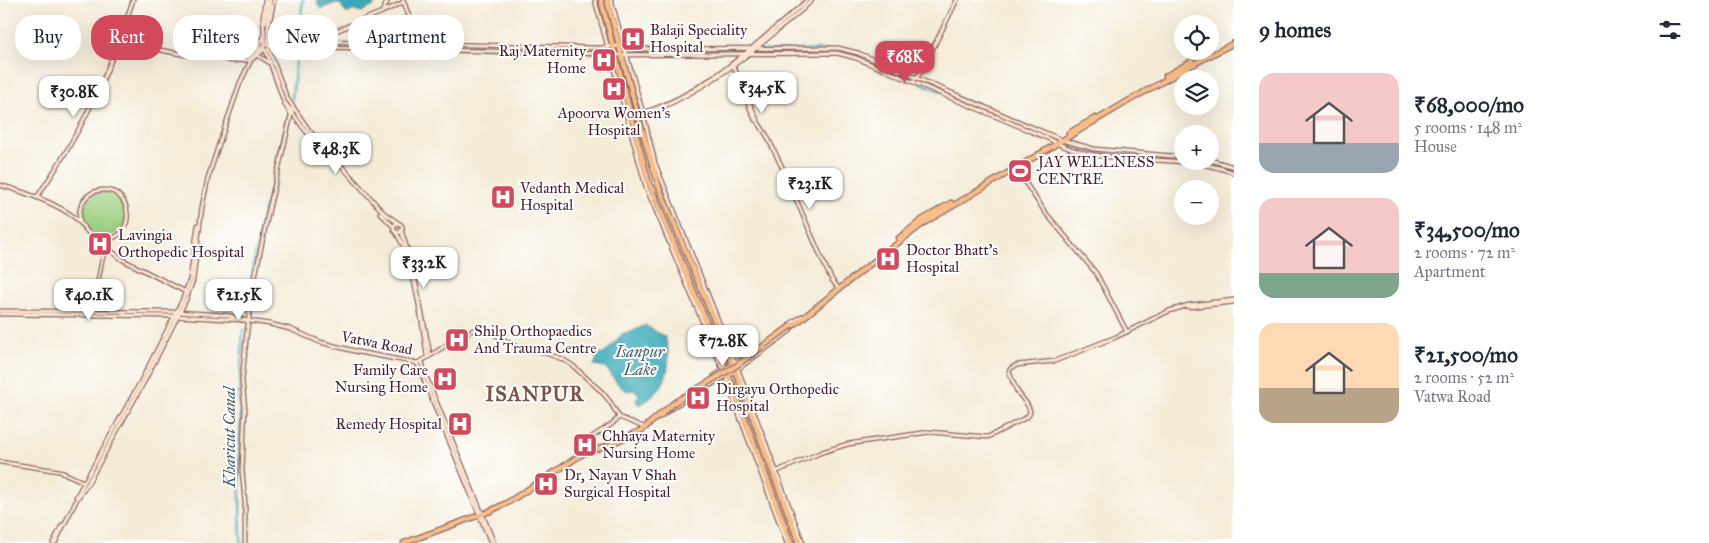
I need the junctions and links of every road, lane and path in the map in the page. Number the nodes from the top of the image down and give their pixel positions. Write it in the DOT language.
graph roads {
  1 [pos="134,0"];
  2 [pos="269,0"];
  3 [pos="388,0"];
  4 [pos="596,0"];
  5 [pos="601,0"];
  6 [pos="607,0"];
  7 [pos="611,0"];
  8 [pos="807,0"];
  9 [pos="812,0"];
  10 [pos="958,0"];
  11 [pos="403,1"];
  12 [pos="382,12"];
  13 [pos="129,15"];
  14 [pos="408,15"];
  15 [pos="266,28"];
  16 [pos="338,30"];
  17 [pos="266,37"];
  18 [pos="1234,42"];
  19 [pos="268,44"];
  20 [pos="268,44"];
  21 [pos="464,45"];
  22 [pos="611,47"];
  23 [pos="622,47"];
  24 [pos="756,48"];
  25 [pos="464,50"];
  26 [pos="258,51"];
  27 [pos="858,53"];
  28 [pos="747,54"];
  29 [pos="258,55"];
  30 [pos="613,55"];
  31 [pos="624,55"];
  32 [pos="856,58"];
  33 [pos="111,60"];
  34 [pos="227,60"];
  35 [pos="249,60"];
  36 [pos="251,60"];
  37 [pos="270,60"];
  38 [pos="274,60"];
  39 [pos="270,63"];
  40 [pos="733,66"];
  41 [pos="916,78"];
  42 [pos="913,82"];
  43 [pos="286,96"];
  44 [pos="284,101"];
  45 [pos="292,111"];
  46 [pos="641,115"];
  47 [pos="633,133"];
  48 [pos="1058,142"];
  49 [pos="1172,156"];
  50 [pos="1171,162"];
  51 [pos="1219,163"];
  52 [pos="1015,168"];
  53 [pos="1234,168"];
  54 [pos="1234,174"];
  55 [pos="0,185"];
  56 [pos="659,187"];
  57 [pos="652,190"];
  58 [pos="37,197"];
  59 [pos="74,216"];
  60 [pos="81,216"];
  61 [pos="80,222"];
  62 [pos="398,223"];
  63 [pos="394,229"];
  64 [pos="401,230"];
  65 [pos="107,238"];
  66 [pos="106,246"];
  67 [pos="679,266"];
  68 [pos="686,272"];
  69 [pos="839,287"];
  70 [pos="691,290"];
  71 [pos="187,292"];
  72 [pos="1234,301"];
  73 [pos="0,312"];
  74 [pos="92,314"];
  75 [pos="176,314"];
  76 [pos="802,316"];
  77 [pos="248,321"];
  78 [pos="793,326"];
  79 [pos="1127,332"];
  80 [pos="429,356"];
  81 [pos="422,361"];
  82 [pos="417,363"];
  83 [pos="734,364"];
  84 [pos="724,370"];
  85 [pos="737,370"];
  86 [pos="727,376"];
  87 [pos="660,415"];
  88 [pos="619,417"];
  89 [pos="646,428"];
  90 [pos="592,451"];
  91 [pos="757,457"];
  92 [pos="0,462"];
  93 [pos="775,472"];
  94 [pos="85,484"];
  95 [pos="773,499"];
  96 [pos="481,516"];
  97 [pos="54,543"];
  98 [pos="245,543"];
  99 [pos="404,543"];
  100 [pos="411,543"];
  101 [pos="492,543"];
  102 [pos="787,543"];
  103 [pos="791,543"];
  104 [pos="801,543"];
  1 -- 13 [label="street"];
  2 -- 15 [label="street"];
  2 -- 15 [label="street"];
  2 -- 15 [label="street"];
  3 -- 12 [label="street"];
  4 -- 22 [label="street"];
  5 -- 22 [label="main road"];
  6 -- 23 [label="main road"];
  7 -- 23 [label="street"];
  8 -- 24 [label="street"];
  9 -- 24 [label="street"];
  10 -- 41 [label="street"];
  11 -- 12 [label="street"];
  11 -- 14 [label="street"];
  12 -- 16 [label="street"];
  15 -- 17 [label="street"];
  17 -- 19 [label="street"];
  17 -- 20 [label="street"];
  17 -- 26 [label="street"];
  18 -- 48 [label="main road"];
  21 -- 22 [label="street"];
  22 -- 23 [label="street"];
  22 -- 30 [label="main road"];
  23 -- 24 [label="street"];
  23 -- 31 [label="main road"];
  24 -- 28 [label="street"];
  24 -- 41 [label="street"];
  25 -- 30 [label="street"];
  27 -- 32 [label="street"];
  28 -- 31 [label="street"];
  28 -- 32 [label="street"];
  28 -- 40 [label="street"];
  29 -- 39 [label="street"];
  30 -- 31 [label="street"];
  30 -- 47 [label="street"];
  30 -- 47 [label="main road, bridge"];
  31 -- 46 [label="main road"];
  32 -- 42 [label="street"];
  33 -- 58 [label="street"];
  34 -- 35 [label="street"];
  35 -- 71 [label="street"];
  36 -- 71 [label="street"];
  37 -- 39 [label="street"];
  38 -- 43 [label="street"];
  39 -- 44 [label="street"];
  40 -- 46 [label="street"];
  40 -- 69 [label="street"];
  41 -- 42 [label="street"];
  41 -- 48 [label="street"];
  42 -- 48 [label="street"];
  43 -- 44 [label="street"];
  43 -- 45 [label="street"];
  44 -- 45 [label="street"];
  45 -- 62 [label="street"];
  45 -- 63 [label="street"];
  45 -- 77 [label="street"];
  46 -- 47 [label="street"];
  46 -- 56 [label="main road, bridge"];
  46 -- 83 [label="street"];
  47 -- 57 [label="main road"];
  47 -- 67 [label="street"];
  48 -- 49 [label="street"];
  48 -- 50 [label="street"];
  48 -- 52 [label="main road"];
  49 -- 50 [label="street"];
  50 -- 54 [label="street"];
  51 -- 53 [label="street"];
  52 -- 69 [label="main road"];
  52 -- 79 [label="street"];
  55 -- 58 [label="street"];
  56 -- 57 [label="main road"];
  56 -- 83 [label="main road"];
  57 -- 68 [label="main road"];
  58 -- 59 [label="street"];
  59 -- 60 [label="street"];
  59 -- 61 [label="street"];
  60 -- 61 [label="street"];
  60 -- 65 [label="street"];
  61 -- 65 [label="street"];
  62 -- 63 [label="street"];
  62 -- 64 [label="street"];
  63 -- 64 [label="street"];
  63 -- 80 [label="street"];
  64 -- 80 [label="street"];
  65 -- 66 [label="street"];
  66 -- 71 [label="street"];
  66 -- 74 [label="street"];
  67 -- 68 [label="main road"];
  67 -- 70 [label="street"];
  68 -- 70 [label="main road"];
  69 -- 76 [label="main road"];
  69 -- 78 [label="main road"];
  70 -- 84 [label="main road"];
  70 -- 84 [label="street"];
  71 -- 75 [label="street"];
  72 -- 79 [label="street"];
  73 -- 74 [label="street, Vatwa Road"];
  74 -- 75 [label="street, Vatwa Road"];
  75 -- 77 [label="street, Vatwa Road"];
  75 -- 94 [label="street"];
  76 -- 78 [label="main road"];
  76 -- 83 [label="street"];
  77 -- 82 [label="street, Vatwa Road"];
  77 -- 98 [label="street"];
  78 -- 85 [label="street"];
  78 -- 87 [label="main road, bridge"];
  78 -- 87 [label="main road, bridge"];
  79 -- 93 [label="street"];
  80 -- 81 [label="street, Vatwa Road"];
  80 -- 88 [label="street, Vatwa Road"];
  81 -- 82 [label="street, Vatwa Road"];
  81 -- 96 [label="street"];
  82 -- 96 [label="street"];
  83 -- 84 [label="street"];
  83 -- 85 [label="main road"];
  84 -- 86 [label="main road"];
  84 -- 87 [label="street"];
  85 -- 86 [label="street"];
  85 -- 93 [label="main road"];
  85 -- 93 [label="street"];
  86 -- 87 [label="street"];
  86 -- 91 [label="main road"];
  86 -- 91 [label="street"];
  87 -- 89 [label="main road"];
  88 -- 89 [label="street"];
  88 -- 90 [label="street"];
  89 -- 90 [label="main road"];
  90 -- 96 [label="main road"];
  91 -- 95 [label="main road"];
  92 -- 94 [label="street"];
  93 -- 104 [label="main road"];
  94 -- 97 [label="street"];
  95 -- 102 [label="street"];
  95 -- 103 [label="main road"];
  96 -- 99 [label="main road"];
  96 -- 100 [label="main road"];
  96 -- 101 [label="street"];
}
